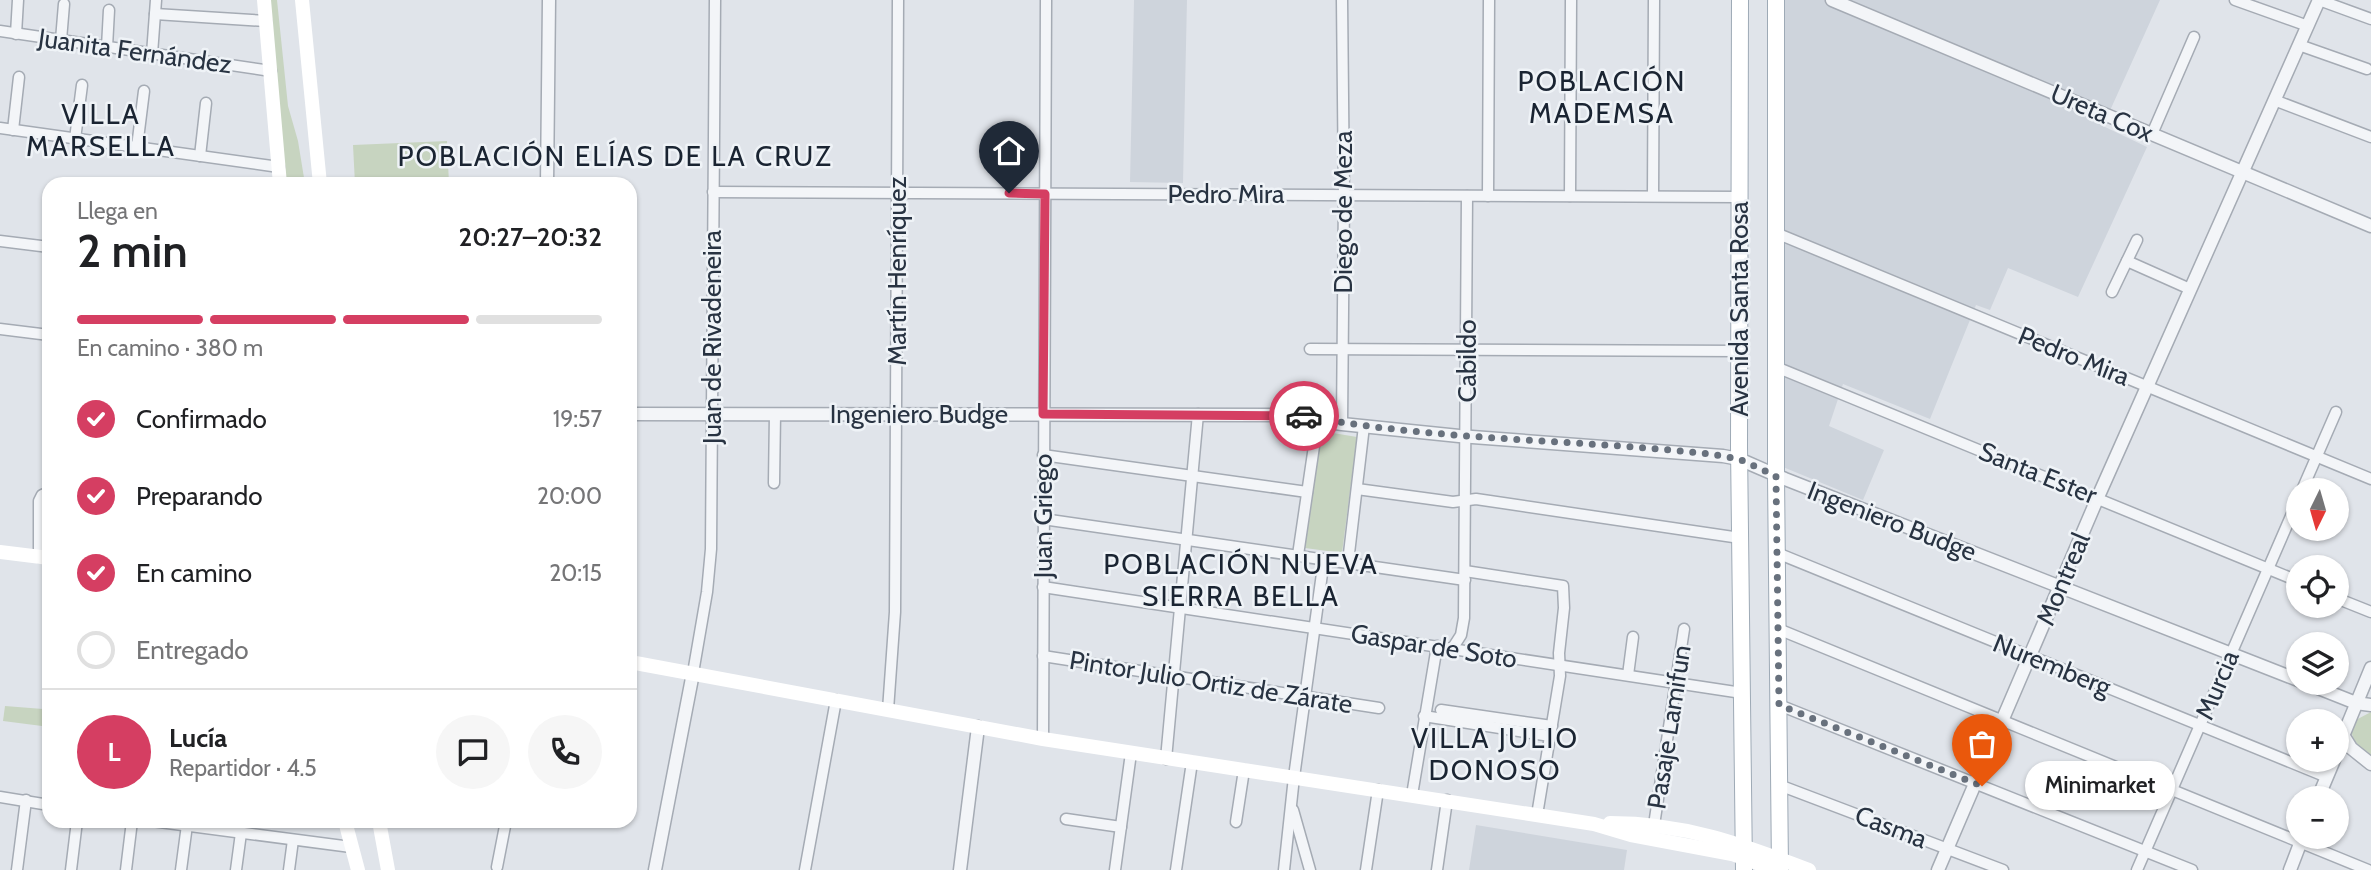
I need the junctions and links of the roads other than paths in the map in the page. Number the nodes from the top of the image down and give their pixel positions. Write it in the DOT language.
graph roads {
  1 [pos="18,0"];
  2 [pos="156,0"];
  3 [pos="264,0"];
  4 [pos="302,0"];
  5 [pos="548,0"];
  6 [pos="715,0"];
  7 [pos="898,0"];
  8 [pos="1046,0"];
  9 [pos="1342,0"];
  10 [pos="1489,0"];
  11 [pos="1571,0"];
  12 [pos="1654,0"];
  13 [pos="1740,0"];
  14 [pos="1776,0"];
  15 [pos="1832,0"];
  16 [pos="2235,0"];
  17 [pos="2319,0"];
  18 [pos="64,4"];
  19 [pos="109,10"];
  20 [pos="155,14"];
  21 [pos="2371,19"];
  22 [pos="266,21"];
  23 [pos="2308,26"];
  24 [pos="0,32"];
  25 [pos="16,34"];
  26 [pos="2194,37"];
  27 [pos="61,40"];
  28 [pos="2299,45"];
  29 [pos="107,47"];
  30 [pos="152,54"];
  31 [pos="2367,69"];
  32 [pos="271,71"];
  33 [pos="19,77"];
  34 [pos="82,85"];
  35 [pos="144,91"];
  36 [pos="2274,100"];
  37 [pos="206,103"];
  38 [pos="0,128"];
  39 [pos="13,130"];
  40 [pos="2152,134"];
  41 [pos="2371,137"];
  42 [pos="75,139"];
  43 [pos="137,147"];
  44 [pos="200,156"];
  45 [pos="279,167"];
  46 [pos="2242,172"];
  47 [pos="280,177"];
  48 [pos="319,177"];
  49 [pos="547,177"];
  50 [pos="713,192"];
  51 [pos="897,193"];
  52 [pos="1045,194"];
  53 [pos="1344,195"];
  54 [pos="1467,195"];
  55 [pos="1488,196"];
  56 [pos="1570,196"];
  57 [pos="1653,197"];
  58 [pos="1739,197"];
  59 [pos="2371,226"];
  60 [pos="1776,233"];
  61 [pos="2137,240"];
  62 [pos="0,241"];
  63 [pos="42,246"];
  64 [pos="2127,261"];
  65 [pos="2190,289"];
  66 [pos="2112,292"];
  67 [pos="0,329"];
  68 [pos="42,334"];
  69 [pos="1310,349"];
  70 [pos="1343,349"];
  71 [pos="1467,351"];
  72 [pos="1739,351"];
  73 [pos="1776,367"];
  74 [pos="2147,386"];
  75 [pos="2336,412"];
  76 [pos="637,414"];
  77 [pos="712,414"];
  78 [pos="775,414"];
  79 [pos="896,414"];
  80 [pos="1043,414"];
  81 [pos="1198,414"];
  82 [pos="1318,419"];
  83 [pos="1342,424"];
  84 [pos="1364,426"];
  85 [pos="1467,436"];
  86 [pos="1043,455"];
  87 [pos="2317,457"];
  88 [pos="1739,459"];
  89 [pos="1192,476"];
  90 [pos="1776,476"];
  91 [pos="2307,478"];
  92 [pos="2371,479"];
  93 [pos="774,483"];
  94 [pos="1357,489"];
  95 [pos="1307,492"];
  96 [pos="42,495"];
  97 [pos="2098,498"];
  98 [pos="1466,500"];
  99 [pos="1043,519"];
  100 [pos="2286,527"];
  101 [pos="42,535"];
  102 [pos="1740,538"];
  103 [pos="1186,539"];
  104 [pos="0,552"];
  105 [pos="1777,553"];
  106 [pos="1298,555"];
  107 [pos="42,558"];
  108 [pos="1324,559"];
  109 [pos="1348,562"];
  110 [pos="2267,569"];
  111 [pos="1465,576"];
  112 [pos="2286,577"];
  113 [pos="1043,587"];
  114 [pos="2059,587"];
  115 [pos="2349,603"];
  116 [pos="1180,607"];
  117 [pos="2371,612"];
  118 [pos="1315,628"];
  119 [pos="1684,629"];
  120 [pos="1778,629"];
  121 [pos="1633,637"];
  122 [pos="1437,646"];
  123 [pos="1452,649"];
  124 [pos="2231,654"];
  125 [pos="1043,656"];
  126 [pos="2030,656"];
  127 [pos="637,663"];
  128 [pos="1561,665"];
  129 [pos="2371,668"];
  130 [pos="693,673"];
  131 [pos="1628,675"];
  132 [pos="2286,675"];
  133 [pos="1174,676"];
  134 [pos="1675,682"];
  135 [pos="1742,693"];
  136 [pos="2336,695"];
  137 [pos="1305,697"];
  138 [pos="836,700"];
  139 [pos="2356,703"];
  140 [pos="1779,705"];
  141 [pos="2371,705"];
  142 [pos="1379,708"];
  143 [pos="888,710"];
  144 [pos="1441,710"];
  145 [pos="1424,716"];
  146 [pos="1460,717"];
  147 [pos="2002,720"];
  148 [pos="2349,720"];
  149 [pos="2200,725"];
  150 [pos="978,727"];
  151 [pos="1551,731"];
  152 [pos="1042,739"];
  153 [pos="2349,745"];
  154 [pos="1131,753"];
  155 [pos="1166,759"];
  156 [pos="1192,762"];
  157 [pos="2371,764"];
  158 [pos="1244,770"];
  159 [pos="2329,772"];
  160 [pos="1294,777"];
  161 [pos="2327,777"];
  162 [pos="1975,783"];
  163 [pos="1779,785"];
  164 [pos="2323,786"];
  165 [pos="1378,790"];
  166 [pos="2172,790"];
  167 [pos="1412,795"];
  168 [pos="0,797"];
  169 [pos="26,800"];
  170 [pos="1447,800"];
  171 [pos="42,803"];
  172 [pos="1291,804"];
  173 [pos="1537,814"];
  174 [pos="1066,819"];
  175 [pos="1236,822"];
  176 [pos="1594,824"];
  177 [pos="1654,825"];
  178 [pos="1121,827"];
  179 [pos="76,828"];
  180 [pos="131,828"];
  181 [pos="187,828"];
  182 [pos="207,828"];
  183 [pos="347,828"];
  184 [pos="380,828"];
  185 [pos="505,828"];
  186 [pos="241,833"];
  187 [pos="2286,833"];
  188 [pos="293,840"];
  189 [pos="351,847"];
  190 [pos="1947,848"];
  191 [pos="2298,849"];
  192 [pos="2323,849"];
  193 [pos="2145,852"];
  194 [pos="1744,857"];
  195 [pos="1772,863"];
  196 [pos="497,867"];
  197 [pos="17,870"];
  198 [pos="71,870"];
  199 [pos="126,870"];
  200 [pos="181,870"];
  201 [pos="236,870"];
  202 [pos="289,870"];
  203 [pos="358,870"];
  204 [pos="388,870"];
  205 [pos="655,870"];
  206 [pos="805,870"];
  207 [pos="960,870"];
  208 [pos="1115,870"];
  209 [pos="1176,870"];
  210 [pos="1284,870"];
  211 [pos="1310,870"];
  212 [pos="1366,870"];
  213 [pos="1437,870"];
  214 [pos="1809,870"];
  215 [pos="1938,870"];
  216 [pos="2003,870"];
  217 [pos="2137,870"];
  218 [pos="2192,870"];
  219 [pos="2290,870"];
  220 [pos="2368,870"];
  1 -- 25 [label="street"];
  2 -- 20 [label="street"];
  3 -- 22 [label="main road"];
  4 -- 48 [label="main road"];
  5 -- 49 [label="street"];
  6 -- 50 [label="street, Juan de Rivadeneira"];
  7 -- 51 [label="street, Martín Henríquez"];
  8 -- 52 [label="street, Juan Griego"];
  9 -- 53 [label="street, Diego de Meza"];
  10 -- 55 [label="street"];
  11 -- 56 [label="street"];
  12 -- 57 [label="street"];
  13 -- 58 [label="main road, Avenida Santa Rosa"];
  14 -- 60 [label="main road, Avenida Santa Rosa"];
  15 -- 40 [label="street, Ureta Cox"];
  16 -- 23 [label="street"];
  17 -- 21 [label="street"];
  17 -- 23 [label="street, Montreal"];
  18 -- 27 [label="street"];
  19 -- 29 [label="street"];
  20 -- 22 [label="street"];
  20 -- 30 [label="street"];
  22 -- 32 [label="main road"];
  23 -- 28 [label="street, Montreal"];
  24 -- 25 [label="street, Juanita Fernández"];
  25 -- 27 [label="street, Juanita Fernández"];
  26 -- 40 [label="street"];
  27 -- 29 [label="street, Juanita Fernández"];
  28 -- 31 [label="street"];
  28 -- 36 [label="street, Montreal"];
  29 -- 30 [label="street, Juanita Fernández"];
  30 -- 32 [label="street, Juanita Fernández"];
  32 -- 45 [label="main road"];
  33 -- 39 [label="street"];
  34 -- 42 [label="street"];
  35 -- 43 [label="street"];
  36 -- 41 [label="street"];
  36 -- 46 [label="street, Montreal"];
  37 -- 44 [label="street"];
  38 -- 39 [label="street"];
  39 -- 42 [label="street"];
  40 -- 46 [label="street, Ureta Cox"];
  42 -- 43 [label="street"];
  43 -- 44 [label="street"];
  44 -- 45 [label="street"];
  45 -- 47 [label="main road"];
  46 -- 59 [label="street, Ureta Cox"];
  46 -- 65 [label="street, Montreal"];
  50 -- 51 [label="street, Pedro Mira"];
  50 -- 77 [label="street, Juan de Rivadeneira"];
  51 -- 52 [label="street, Pedro Mira"];
  51 -- 79 [label="street, Martín Henríquez"];
  52 -- 53 [label="street, Pedro Mira"];
  52 -- 80 [label="street, Juan Griego"];
  53 -- 54 [label="street, Pedro Mira"];
  53 -- 70 [label="street, Diego de Meza"];
  54 -- 55 [label="street, Pedro Mira"];
  54 -- 71 [label="street, Cabildo"];
  55 -- 56 [label="street, Pedro Mira"];
  56 -- 57 [label="street, Pedro Mira"];
  57 -- 58 [label="street, Pedro Mira"];
  58 -- 72 [label="main road, Avenida Santa Rosa"];
  60 -- 73 [label="main road, Avenida Santa Rosa"];
  60 -- 74 [label="street, Pedro Mira"];
  61 -- 64 [label="street"];
  62 -- 63 [label="street"];
  64 -- 65 [label="street"];
  64 -- 66 [label="street"];
  65 -- 74 [label="street, Montreal"];
  67 -- 68 [label="street"];
  69 -- 70 [label="street"];
  70 -- 71 [label="street"];
  70 -- 83 [label="street, Diego de Meza"];
  71 -- 72 [label="street"];
  71 -- 85 [label="street, Cabildo"];
  72 -- 88 [label="main road, Avenida Santa Rosa"];
  73 -- 90 [label="main road, Avenida Santa Rosa"];
  73 -- 97 [label="street, Santa Ester"];
  74 -- 87 [label="street, Pedro Mira"];
  74 -- 97 [label="street, Montreal"];
  75 -- 87 [label="street"];
  76 -- 77 [label="street, Ingeniero Budge"];
  77 -- 78 [label="street, Ingeniero Budge"];
  77 -- 130 [label="street, Juan de Rivadeneira"];
  78 -- 79 [label="street, Ingeniero Budge"];
  78 -- 93 [label="street"];
  79 -- 80 [label="street, Ingeniero Budge"];
  79 -- 143 [label="street, Martín Henríquez"];
  80 -- 81 [label="street, Ingeniero Budge"];
  80 -- 86 [label="street, Juan Griego"];
  81 -- 82 [label="street, Ingeniero Budge"];
  81 -- 89 [label="street"];
  82 -- 83 [label="street, Ingeniero Budge"];
  82 -- 95 [label="street"];
  83 -- 84 [label="street, Ingeniero Budge"];
  84 -- 85 [label="street, Ingeniero Budge"];
  84 -- 94 [label="street"];
  85 -- 88 [label="street, Ingeniero Budge"];
  85 -- 98 [label="street, Cabildo"];
  86 -- 89 [label="street"];
  86 -- 99 [label="street, Juan Griego"];
  87 -- 91 [label="street"];
  87 -- 92 [label="street, Pedro Mira"];
  88 -- 90 [label="street, Ingeniero Budge"];
  88 -- 102 [label="main road, Avenida Santa Rosa"];
  89 -- 95 [label="street"];
  89 -- 103 [label="street"];
  90 -- 105 [label="main road, Avenida Santa Rosa"];
  90 -- 114 [label="street, Ingeniero Budge"];
  94 -- 98 [label="street"];
  94 -- 109 [label="street"];
  95 -- 106 [label="street"];
  96 -- 101 [label="street"];
  97 -- 110 [label="street, Santa Ester"];
  97 -- 114 [label="street, Montreal"];
  98 -- 102 [label="street"];
  98 -- 111 [label="street, Cabildo"];
  99 -- 103 [label="street"];
  99 -- 113 [label="street, Juan Griego"];
  100 -- 110 [label="street, Murcia"];
  102 -- 135 [label="main road, Avenida Santa Rosa"];
  103 -- 106 [label="street"];
  103 -- 116 [label="street"];
  104 -- 107 [label="main road"];
  105 -- 120 [label="main road, Avenida Santa Rosa"];
  105 -- 126 [label="street, Nuremberg"];
  106 -- 108 [label="street"];
  108 -- 109 [label="street"];
  108 -- 118 [label="street"];
  109 -- 111 [label="street"];
  110 -- 112 [label="street, Santa Ester"];
  110 -- 124 [label="street, Murcia"];
  111 -- 123 [label="street, Cabildo"];
  111 -- 128 [label="street"];
  113 -- 116 [label="street, Gaspar de Soto"];
  113 -- 125 [label="street, Juan Griego"];
  114 -- 124 [label="street, Ingeniero Budge"];
  114 -- 126 [label="street, Montreal"];
  115 -- 117 [label="street"];
  116 -- 118 [label="street, Gaspar de Soto"];
  116 -- 133 [label="street"];
  118 -- 122 [label="street, Gaspar de Soto"];
  118 -- 137 [label="street"];
  119 -- 134 [label="street, Pasaje Lamifun"];
  120 -- 140 [label="main road, Avenida Santa Rosa"];
  120 -- 147 [label="street"];
  121 -- 131 [label="street"];
  122 -- 123 [label="street, Gaspar de Soto"];
  122 -- 145 [label="street"];
  123 -- 128 [label="street, Gaspar de Soto"];
  124 -- 132 [label="street, Ingeniero Budge"];
  124 -- 149 [label="street, Murcia"];
  125 -- 133 [label="street, Pintor Julio Ortiz de Zárate"];
  125 -- 152 [label="street, Juan Griego"];
  126 -- 147 [label="street, Montreal"];
  126 -- 149 [label="street, Nuremberg"];
  127 -- 130 [label="main road"];
  128 -- 131 [label="street, Gaspar de Soto"];
  128 -- 151 [label="street"];
  129 -- 139 [label="street"];
  130 -- 138 [label="main road"];
  130 -- 205 [label="street"];
  131 -- 134 [label="street, Gaspar de Soto"];
  133 -- 137 [label="street, Pintor Julio Ortiz de Zárate"];
  133 -- 155 [label="street"];
  134 -- 135 [label="street, Gaspar de Soto"];
  134 -- 177 [label="street, Pasaje Lamifun"];
  135 -- 194 [label="main road, Avenida Santa Rosa"];
  136 -- 139 [label="street"];
  137 -- 142 [label="street, Pintor Julio Ortiz de Zárate"];
  137 -- 160 [label="street"];
  138 -- 143 [label="main road"];
  138 -- 206 [label="street"];
  139 -- 141 [label="street"];
  139 -- 148 [label="street"];
  140 -- 162 [label="street"];
  140 -- 163 [label="main road, Avenida Santa Rosa"];
  143 -- 150 [label="main road"];
  144 -- 146 [label="street"];
  145 -- 146 [label="street"];
  145 -- 167 [label="street"];
  146 -- 151 [label="street"];
  147 -- 162 [label="street, Montreal"];
  147 -- 166 [label="street"];
  149 -- 161 [label="street, Nuremberg"];
  149 -- 166 [label="street, Murcia"];
  150 -- 152 [label="main road"];
  150 -- 207 [label="street"];
  151 -- 173 [label="street"];
  152 -- 154 [label="main road"];
  153 -- 157 [label="street"];
  154 -- 155 [label="main road"];
  154 -- 178 [label="street"];
  155 -- 156 [label="main road"];
  156 -- 158 [label="main road"];
  156 -- 209 [label="street"];
  158 -- 160 [label="main road"];
  158 -- 175 [label="street"];
  159 -- 161 [label="street"];
  160 -- 165 [label="main road"];
  160 -- 172 [label="street"];
  161 -- 164 [label="street"];
  162 -- 190 [label="street, Montreal"];
  162 -- 193 [label="street"];
  163 -- 190 [label="street, Casma"];
  163 -- 195 [label="main road, Avenida Santa Rosa"];
  165 -- 167 [label="main road"];
  165 -- 212 [label="street"];
  166 -- 187 [label="street"];
  166 -- 193 [label="street, Murcia"];
  167 -- 170 [label="main road"];
  168 -- 169 [label="street"];
  169 -- 171 [label="street"];
  169 -- 197 [label="street"];
  170 -- 173 [label="main road"];
  170 -- 213 [label="street"];
  172 -- 210 [label="street"];
  172 -- 211 [label="street"];
  173 -- 176 [label="main road"];
  174 -- 178 [label="street"];
  176 -- 177 [label="main road"];
  176 -- 194 [label="main road"];
  177 -- 194 [label="main road"];
  178 -- 208 [label="street"];
  179 -- 198 [label="street"];
  180 -- 199 [label="street"];
  181 -- 200 [label="street"];
  182 -- 186 [label="street"];
  183 -- 189 [label="main road"];
  184 -- 204 [label="main road"];
  185 -- 196 [label="street"];
  186 -- 188 [label="street"];
  186 -- 201 [label="street"];
  188 -- 189 [label="street"];
  188 -- 202 [label="street"];
  189 -- 203 [label="main road"];
  190 -- 215 [label="street, Montreal"];
  190 -- 216 [label="street, Casma"];
  191 -- 219 [label="street"];
  192 -- 220 [label="street"];
  193 -- 217 [label="street, Murcia"];
  193 -- 218 [label="street"];
  194 -- 195 [label="main road"];
  195 -- 214 [label="main road"];
}
